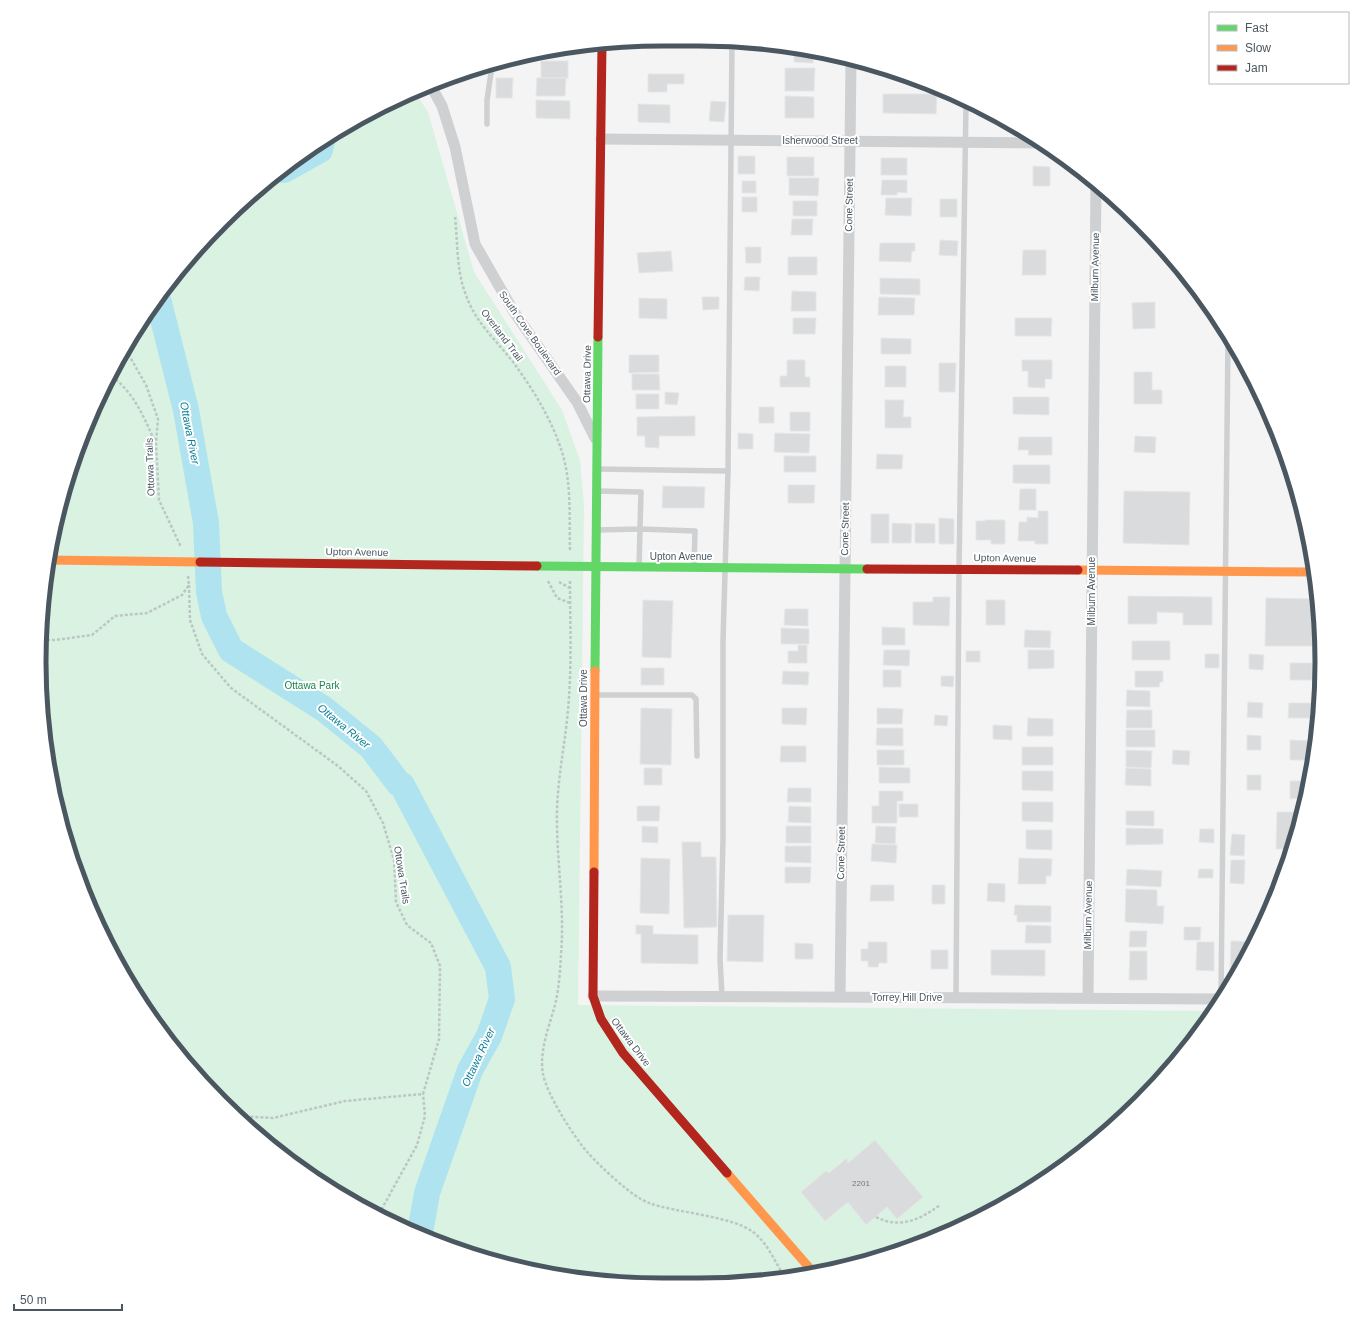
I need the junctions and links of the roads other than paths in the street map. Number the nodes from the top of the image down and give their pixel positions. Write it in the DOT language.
graph roads {
  1 [pos="732,47"];
  2 [pos="602,49"];
  3 [pos="851,65"];
  4 [pos="491,71"];
  5 [pos="433,90"];
  6 [pos="966,108"];
  7 [pos="487,124"];
  8 [pos="601,139"];
  9 [pos="731,140"];
  10 [pos="850,140"];
  11 [pos="965,142"];
  12 [pos="1029,143"];
  13 [pos="1096,191"];
  14 [pos="1228,347"];
  15 [pos="597,441"];
  16 [pos="596,469"];
  17 [pos="728,471"];
  18 [pos="596,491"];
  19 [pos="640,529"];
  20 [pos="595,530"];
  21 [pos="55,560"];
  22 [pos="595,567"];
  23 [pos="639,567"];
  24 [pos="694,567"];
  25 [pos="725,567"];
  26 [pos="845,568"];
  27 [pos="959,568"];
  28 [pos="1092,570"];
  29 [pos="1225,571"];
  30 [pos="1308,572"];
  31 [pos="594,695"];
  32 [pos="697,756"];
  33 [pos="1221,988"];
  34 [pos="593,996"];
  35 [pos="722,997"];
  36 [pos="840,997"];
  37 [pos="956,998"];
  38 [pos="1088,998"];
  39 [pos="1215,998"];
  40 [pos="809,1268"];
  1 -- 9 [label="lane"];
  2 -- 8 [label="street, Ottawa Drive"];
  3 -- 10 [label="street, Cone Street"];
  4 -- 7 [label="lane"];
  5 -- 15 [label="street, South Cove Boulevard"];
  6 -- 11 [label="lane"];
  8 -- 9 [label="street, Isherwood Street"];
  8 -- 15 [label="street, Ottawa Drive"];
  9 -- 10 [label="street, Isherwood Street"];
  9 -- 17 [label="lane"];
  10 -- 11 [label="street, Isherwood Street"];
  10 -- 26 [label="street, Cone Street"];
  11 -- 12 [label="street, Isherwood Street"];
  11 -- 27 [label="lane"];
  13 -- 28 [label="street, Milburn Avenue"];
  14 -- 29 [label="lane"];
  15 -- 16 [label="street, Ottawa Drive"];
  16 -- 17 [label="lane"];
  16 -- 18 [label="street, Ottawa Drive"];
  17 -- 25 [label="lane"];
  18 -- 19 [label="lane"];
  18 -- 20 [label="street, Ottawa Drive"];
  19 -- 20 [label="lane"];
  19 -- 23 [label="lane"];
  19 -- 24 [label="lane"];
  20 -- 22 [label="street, Ottawa Drive"];
  21 -- 22 [label="street, Upton Avenue"];
  22 -- 23 [label="street, Upton Avenue"];
  22 -- 31 [label="street, Ottawa Drive"];
  23 -- 24 [label="street, Upton Avenue"];
  24 -- 25 [label="street, Upton Avenue"];
  25 -- 26 [label="street, Upton Avenue"];
  25 -- 35 [label="lane"];
  26 -- 27 [label="street, Upton Avenue"];
  26 -- 36 [label="street, Cone Street"];
  27 -- 28 [label="street, Upton Avenue"];
  27 -- 37 [label="lane"];
  28 -- 29 [label="street, Upton Avenue"];
  28 -- 38 [label="street, Milburn Avenue"];
  29 -- 30 [label="street, Upton Avenue"];
  29 -- 33 [label="lane"];
  31 -- 32 [label="lane"];
  31 -- 34 [label="street, Ottawa Drive"];
  34 -- 35 [label="street, Torrey Hill Drive"];
  34 -- 40 [label="street, Ottawa Drive"];
  35 -- 36 [label="street, Torrey Hill Drive"];
  36 -- 37 [label="street, Torrey Hill Drive"];
  37 -- 38 [label="street, Torrey Hill Drive"];
  38 -- 39 [label="street, Torrey Hill Drive"];
}
